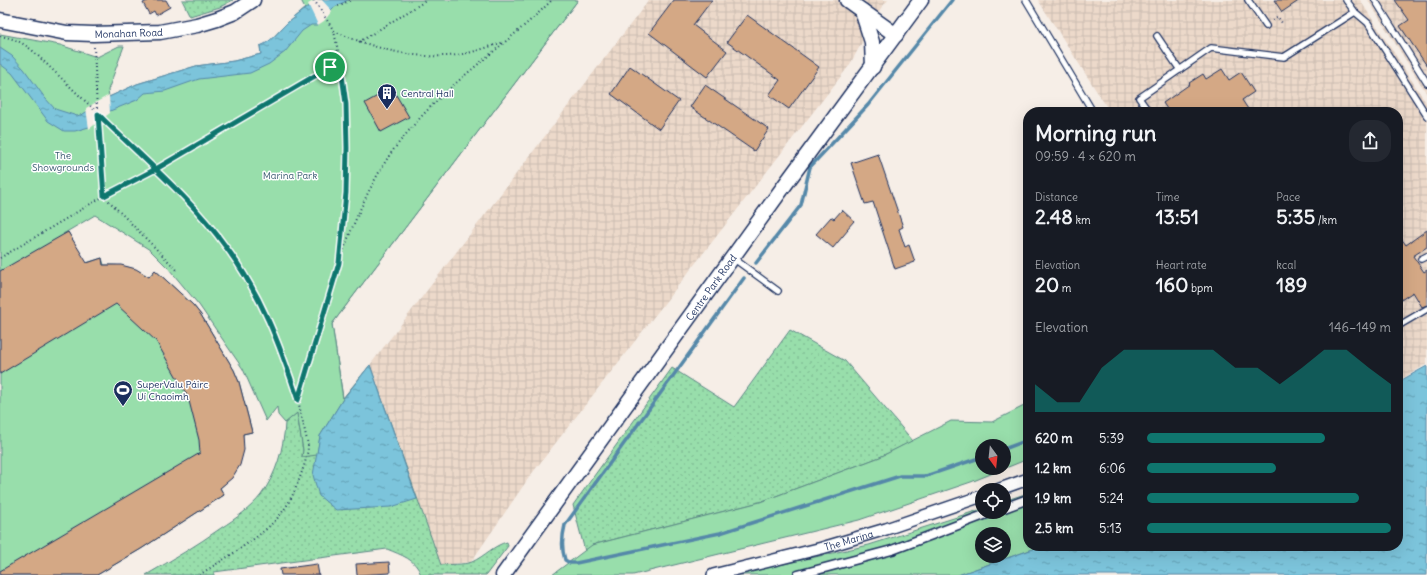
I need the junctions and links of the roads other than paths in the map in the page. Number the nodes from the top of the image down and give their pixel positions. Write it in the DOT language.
graph roads {
  1 [pos="253,0"];
  2 [pos="847,0"];
  3 [pos="921,0"];
  4 [pos="1026,0"];
  5 [pos="1248,0"];
  6 [pos="1346,0"];
  7 [pos="1375,0"];
  8 [pos="862,11"];
  9 [pos="1355,12"];
  10 [pos="0,20"];
  11 [pos="1266,26"];
  12 [pos="896,35"];
  13 [pos="1157,36"];
  14 [pos="873,67"];
  15 [pos="1180,70"];
  16 [pos="1427,82"];
  17 [pos="1090,107"];
  18 [pos="1145,107"];
  19 [pos="1427,116"];
  20 [pos="1427,256"];
  21 [pos="733,257"];
  22 [pos="1421,259"];
  23 [pos="778,291"];
  24 [pos="1427,309"];
  25 [pos="1403,323"];
  26 [pos="1023,481"];
  27 [pos="1011,485"];
  28 [pos="975,498"];
  29 [pos="1023,501"];
  30 [pos="1011,505"];
  31 [pos="975,518"];
  32 [pos="503,575"];
  33 [pos="713,575"];
  34 [pos="798,575"];
  1 -- 10 [label="street, Monahan Road"];
  2 -- 8 [label="street"];
  3 -- 12 [label="street, Centre Park Road"];
  4 -- 17 [label="lane"];
  5 -- 11 [label="lane"];
  6 -- 9 [label="lane"];
  7 -- 16 [label="lane"];
  8 -- 12 [label="street"];
  8 -- 14 [label="street"];
  9 -- 15 [label="lane"];
  9 -- 19 [label="lane"];
  12 -- 14 [label="street, Centre Park Road"];
  13 -- 15 [label="lane"];
  14 -- 21 [label="street, Centre Park Road"];
  15 -- 18 [label="lane"];
  20 -- 22 [label="lane"];
  21 -- 23 [label="lane"];
  21 -- 32 [label="street, Centre Park Road"];
  24 -- 25 [label="lane"];
  26 -- 27 [label="street"];
  28 -- 33 [label="street, The Marina"];
  29 -- 30 [label="street"];
  31 -- 34 [label="street, The Marina"];
}
